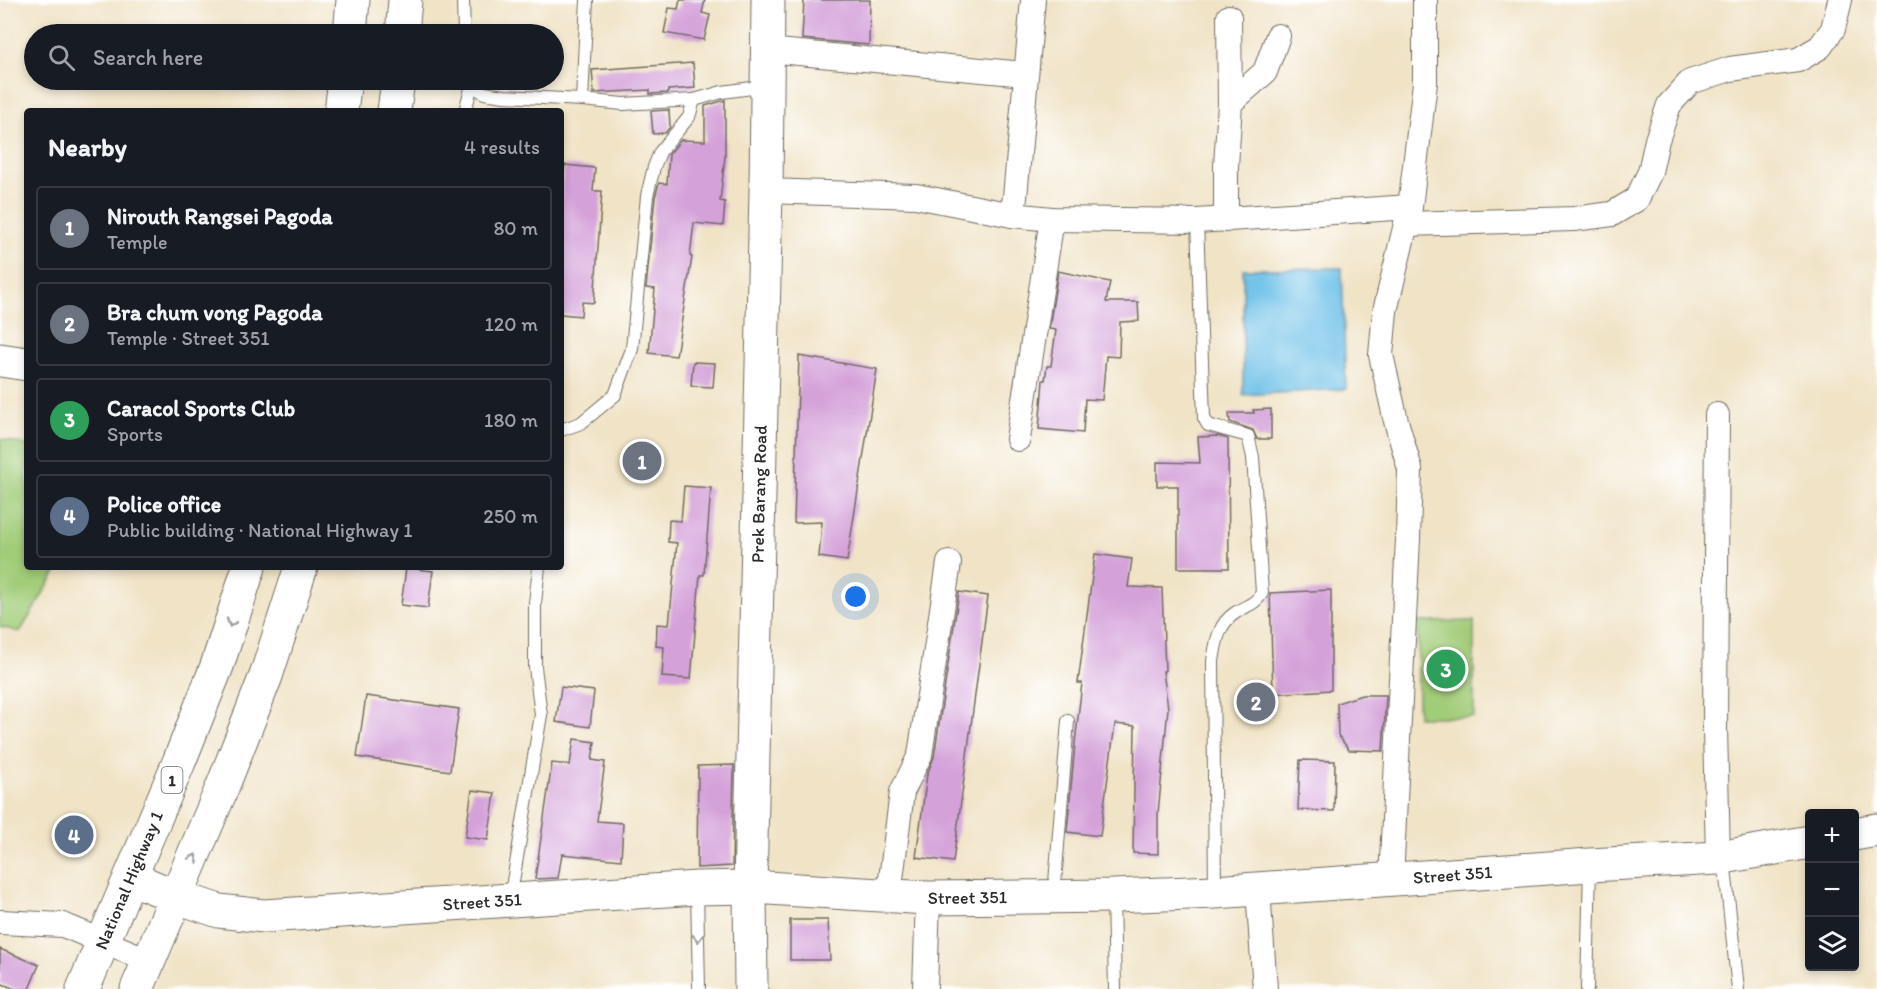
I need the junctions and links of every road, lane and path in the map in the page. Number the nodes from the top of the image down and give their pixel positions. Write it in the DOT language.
graph roads {
  1 [pos="353,0"];
  2 [pos="405,0"];
  3 [pos="463,0"];
  4 [pos="587,0"];
  5 [pos="768,0"];
  6 [pos="1033,0"];
  7 [pos="1425,0"];
  8 [pos="1840,0"];
  9 [pos="1229,16"];
  10 [pos="351,24"];
  11 [pos="403,24"];
  12 [pos="464,24"];
  13 [pos="1278,36"];
  14 [pos="767,50"];
  15 [pos="1025,74"];
  16 [pos="768,86"];
  17 [pos="344,90"];
  18 [pos="397,90"];
  19 [pos="469,90"];
  20 [pos="480,90"];
  21 [pos="582,100"];
  22 [pos="694,100"];
  23 [pos="1230,103"];
  24 [pos="341,108"];
  25 [pos="394,108"];
  26 [pos="466,108"];
  27 [pos="765,191"];
  28 [pos="1012,215"];
  29 [pos="1408,216"];
  30 [pos="1053,219"];
  31 [pos="1226,220"];
  32 [pos="1197,221"];
  33 [pos="0,360"];
  34 [pos="24,364"];
  35 [pos="1717,415"];
  36 [pos="564,429"];
  37 [pos="1018,439"];
  38 [pos="949,563"];
  39 [pos="248,570"];
  40 [pos="300,570"];
  41 [pos="539,570"];
  42 [pos="1068,721"];
  43 [pos="1877,830"];
  44 [pos="1859,833"];
  45 [pos="1805,843"];
  46 [pos="1721,858"];
  47 [pos="1590,865"];
  48 [pos="131,878"];
  49 [pos="1391,880"];
  50 [pos="750,887"];
  51 [pos="697,888"];
  52 [pos="1258,890"];
  53 [pos="1215,892"];
  54 [pos="889,895"];
  55 [pos="1053,896"];
  56 [pos="1113,896"];
  57 [pos="177,897"];
  58 [pos="928,898"];
  59 [pos="510,900"];
  60 [pos="0,922"];
  61 [pos="104,941"];
  62 [pos="143,975"];
  63 [pos="83,989"];
  64 [pos="699,989"];
  65 [pos="751,989"];
  66 [pos="925,989"];
  67 [pos="1114,989"];
  68 [pos="1264,989"];
  69 [pos="1587,989"];
  70 [pos="1738,989"];
  1 -- 10 [label="main road"];
  2 -- 11 [label="main road"];
  3 -- 12 [label="lane"];
  4 -- 21 [label="lane"];
  5 -- 14 [label="main road, Prek Barang Road"];
  6 -- 15 [label="street"];
  7 -- 29 [label="street"];
  8 -- 29 [label="street"];
  9 -- 23 [label="street"];
  13 -- 23 [label="street"];
  14 -- 15 [label="street"];
  14 -- 16 [label="main road, Prek Barang Road"];
  15 -- 28 [label="street"];
  16 -- 22 [label="lane"];
  16 -- 27 [label="main road, Prek Barang Road"];
  17 -- 24 [label="main road"];
  18 -- 25 [label="main road"];
  19 -- 26 [label="lane"];
  20 -- 21 [label="lane"];
  21 -- 22 [label="lane"];
  22 -- 36 [label="lane"];
  23 -- 31 [label="street"];
  27 -- 28 [label="street"];
  27 -- 50 [label="main road, Prek Barang Road"];
  28 -- 30 [label="street"];
  29 -- 31 [label="street"];
  29 -- 49 [label="street"];
  30 -- 32 [label="street"];
  30 -- 37 [label="street"];
  31 -- 32 [label="street"];
  32 -- 53 [label="lane"];
  33 -- 34 [label="main road"];
  35 -- 46 [label="street"];
  38 -- 54 [label="street"];
  39 -- 48 [label="main road, National Highway 1 / 1, one-way"];
  57 -- 40 [label="main road, one-way"];
  41 -- 59 [label="lane"];
  42 -- 55 [label="lane"];
  43 -- 44 [label="main road"];
  45 -- 46 [label="main road, Street 351"];
  46 -- 47 [label="main road, Street 351"];
  46 -- 70 [label="lane"];
  47 -- 49 [label="main road, Street 351"];
  47 -- 69 [label="lane"];
  48 -- 57 [label="main road, Street 351"];
  48 -- 61 [label="main road, National Highway 1 / 1"];
  49 -- 52 [label="main road, Street 351"];
  50 -- 51 [label="main road, Street 351"];
  50 -- 54 [label="main road, Street 351"];
  50 -- 65 [label="main road, Prek Barang Road"];
  51 -- 59 [label="main road, Street 351"];
  51 -- 64 [label="lane, one-way"];
  52 -- 53 [label="main road, Street 351"];
  52 -- 68 [label="street"];
  53 -- 56 [label="main road, Street 351"];
  54 -- 58 [label="main road, Street 351"];
  55 -- 56 [label="main road, Street 351"];
  55 -- 58 [label="main road, Street 351"];
  56 -- 67 [label="lane"];
  57 -- 59 [label="main road, Street 351"];
  57 -- 62 [label="main road"];
  58 -- 66 [label="street"];
  60 -- 61 [label="street"];
  61 -- 62 [label="street"];
  61 -- 63 [label="main road, National Highway 1 / 1"];
}
